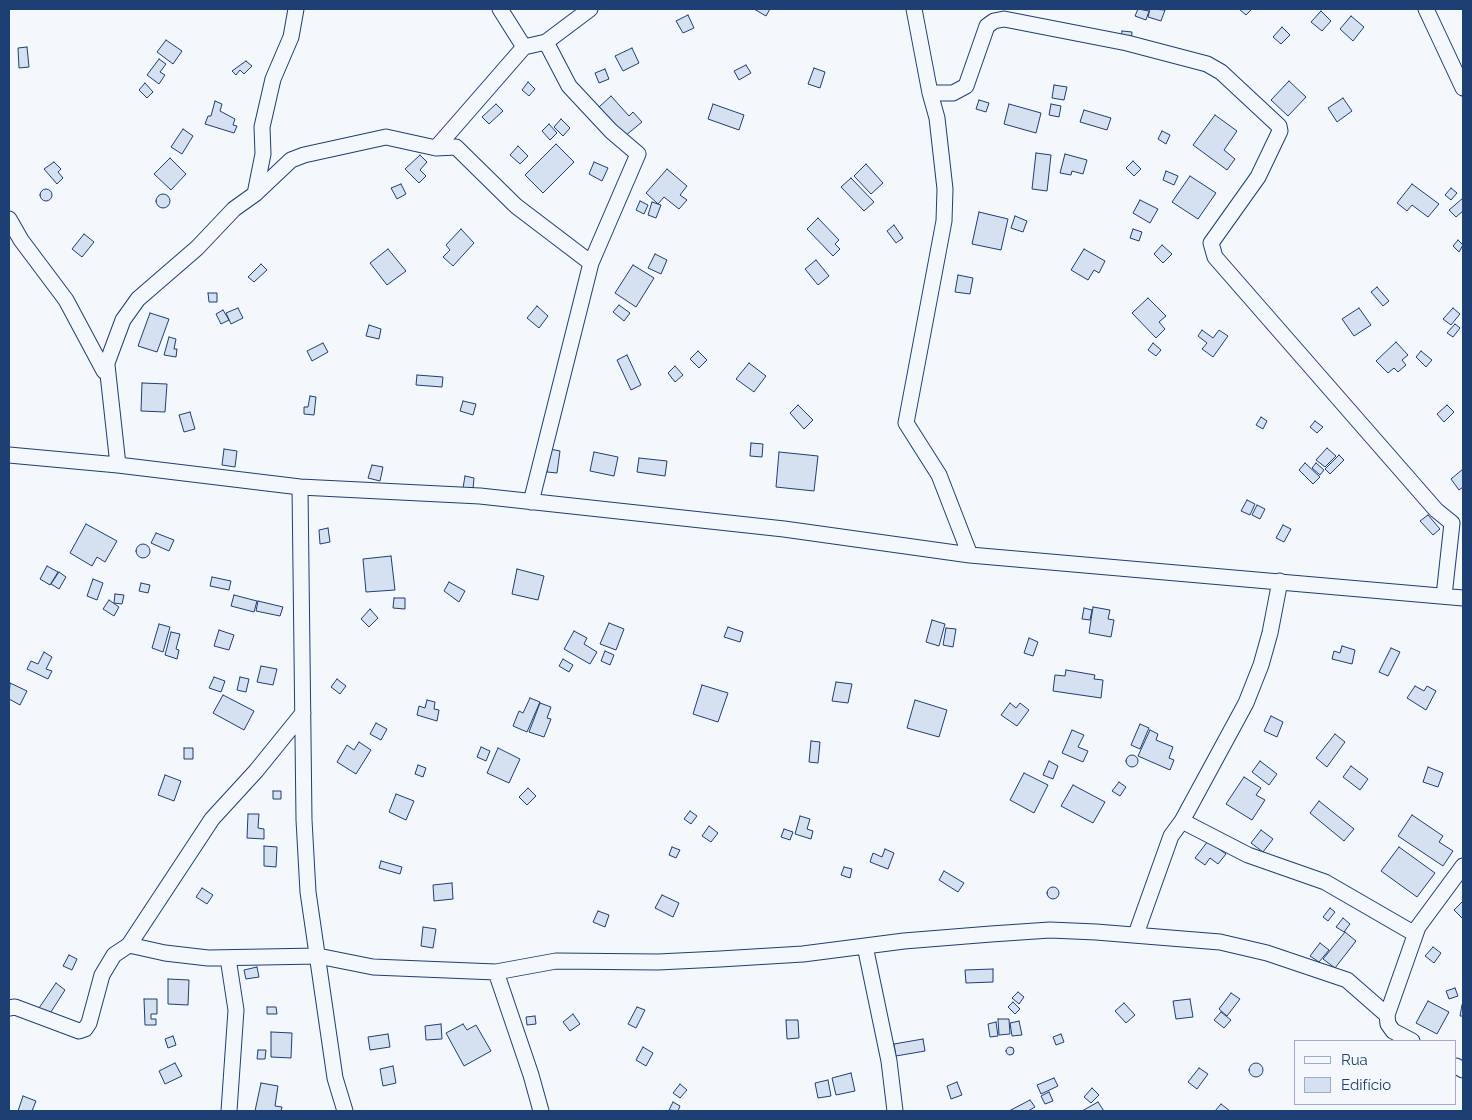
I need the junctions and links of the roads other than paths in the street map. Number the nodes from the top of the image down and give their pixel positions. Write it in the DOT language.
graph roads {
  1 [pos="500,9"];
  2 [pos="590,9"];
  3 [pos="914,9"];
  4 [pos="1426,9"];
  5 [pos="294,14"];
  6 [pos="546,42"];
  7 [pos="524,47"];
  8 [pos="1463,88"];
  9 [pos="930,93"];
  10 [pos="953,93"];
  11 [pos="937,118"];
  12 [pos="436,148"];
  13 [pos="256,194"];
  14 [pos="9,219"];
  15 [pos="591,263"];
  16 [pos="104,371"];
  17 [pos="9,455"];
  18 [pos="118,465"];
  19 [pos="300,487"];
  20 [pos="531,502"];
  21 [pos="970,555"];
  22 [pos="1280,581"];
  23 [pos="1444,596"];
  24 [pos="1463,598"];
  25 [pos="303,713"];
  26 [pos="1182,821"];
  27 [pos="1463,866"];
  28 [pos="1136,934"];
  29 [pos="1415,934"];
  30 [pos="129,945"];
  31 [pos="866,946"];
  32 [pos="318,956"];
  33 [pos="228,958"];
  34 [pos="496,972"];
  35 [pos="9,1008"];
  36 [pos="1387,1015"];
  37 [pos="1410,1040"];
  38 [pos="229,1111"];
  39 [pos="345,1111"];
  40 [pos="541,1111"];
  41 [pos="895,1111"];
  1 -- 7 [label="street"];
  2 -- 6 [label="street"];
  3 -- 9 [label="street"];
  4 -- 8 [label="street"];
  5 -- 13 [label="street"];
  6 -- 7 [label="street"];
  6 -- 15 [label="street"];
  7 -- 12 [label="street"];
  9 -- 10 [label="street"];
  9 -- 11 [label="street"];
  10 -- 11 [label="street"];
  10 -- 23 [label="street"];
  11 -- 21 [label="street"];
  12 -- 13 [label="street"];
  12 -- 15 [label="street"];
  13 -- 16 [label="street"];
  14 -- 16 [label="street"];
  15 -- 20 [label="street"];
  16 -- 18 [label="street"];
  17 -- 18 [label="street"];
  18 -- 19 [label="street"];
  19 -- 20 [label="street"];
  19 -- 25 [label="street"];
  20 -- 21 [label="street"];
  21 -- 22 [label="street"];
  22 -- 23 [label="street"];
  22 -- 26 [label="street"];
  23 -- 24 [label="street"];
  25 -- 30 [label="street"];
  25 -- 32 [label="street"];
  26 -- 28 [label="street"];
  26 -- 29 [label="street"];
  27 -- 29 [label="street"];
  28 -- 31 [label="street"];
  28 -- 36 [label="street"];
  29 -- 36 [label="street"];
  30 -- 33 [label="street"];
  30 -- 35 [label="street"];
  31 -- 34 [label="street"];
  31 -- 41 [label="street"];
  32 -- 33 [label="street"];
  32 -- 34 [label="street"];
  32 -- 39 [label="street"];
  33 -- 38 [label="street"];
  34 -- 40 [label="street"];
  36 -- 37 [label="street"];
}
